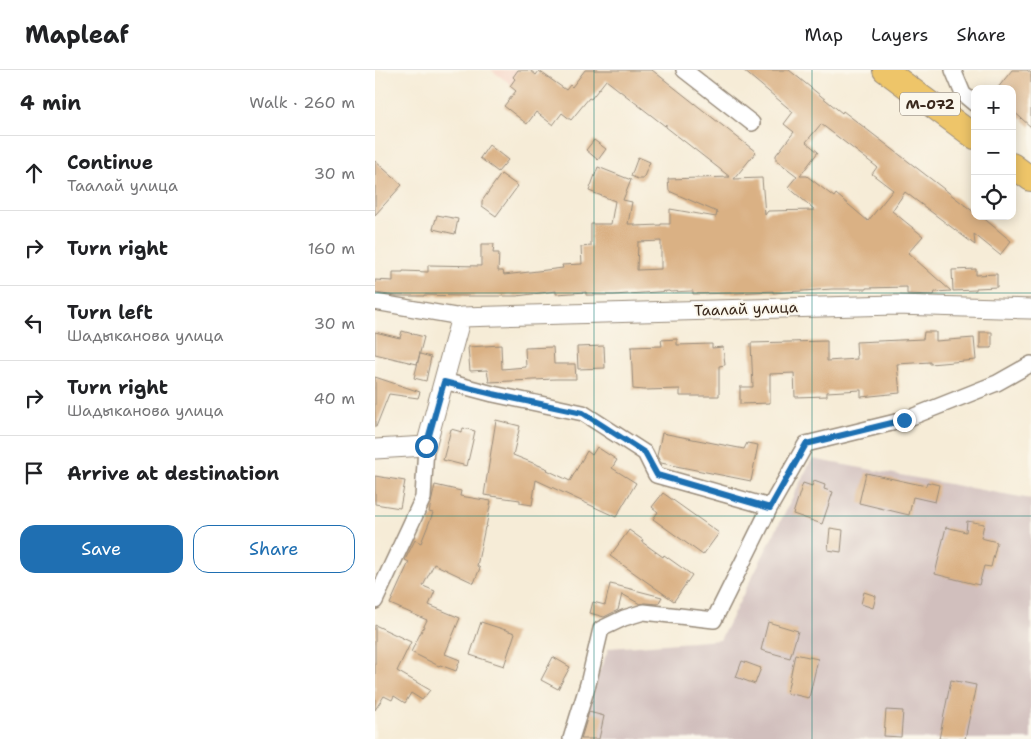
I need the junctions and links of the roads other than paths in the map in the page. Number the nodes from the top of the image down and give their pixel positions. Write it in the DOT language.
graph roads {
  1 [pos="684,70"];
  2 [pos="885,70"];
  3 [pos="953,70"];
  4 [pos="971,101"];
  5 [pos="752,123"];
  6 [pos="971,134"];
  7 [pos="1016,168"];
  8 [pos="1031,179"];
  9 [pos="375,302"];
  10 [pos="1031,309"];
  11 [pos="461,317"];
  12 [pos="1031,364"];
  13 [pos="444,382"];
  14 [pos="426,446"];
  15 [pos="375,449"];
  16 [pos="770,508"];
  17 [pos="375,601"];
  18 [pos="571,739"];
  1 -- 5 [label="street"];
  2 -- 6 [label="main road, М-072"];
  3 -- 4 [label="street"];
  7 -- 8 [label="main road"];
  9 -- 11 [label="street, Таалай улица"];
  10 -- 11 [label="street, Таалай улица"];
  11 -- 13 [label="street"];
  12 -- 16 [label="street"];
  13 -- 14 [label="street"];
  13 -- 16 [label="street"];
  14 -- 15 [label="street"];
  14 -- 17 [label="street"];
  16 -- 18 [label="street"];
}
